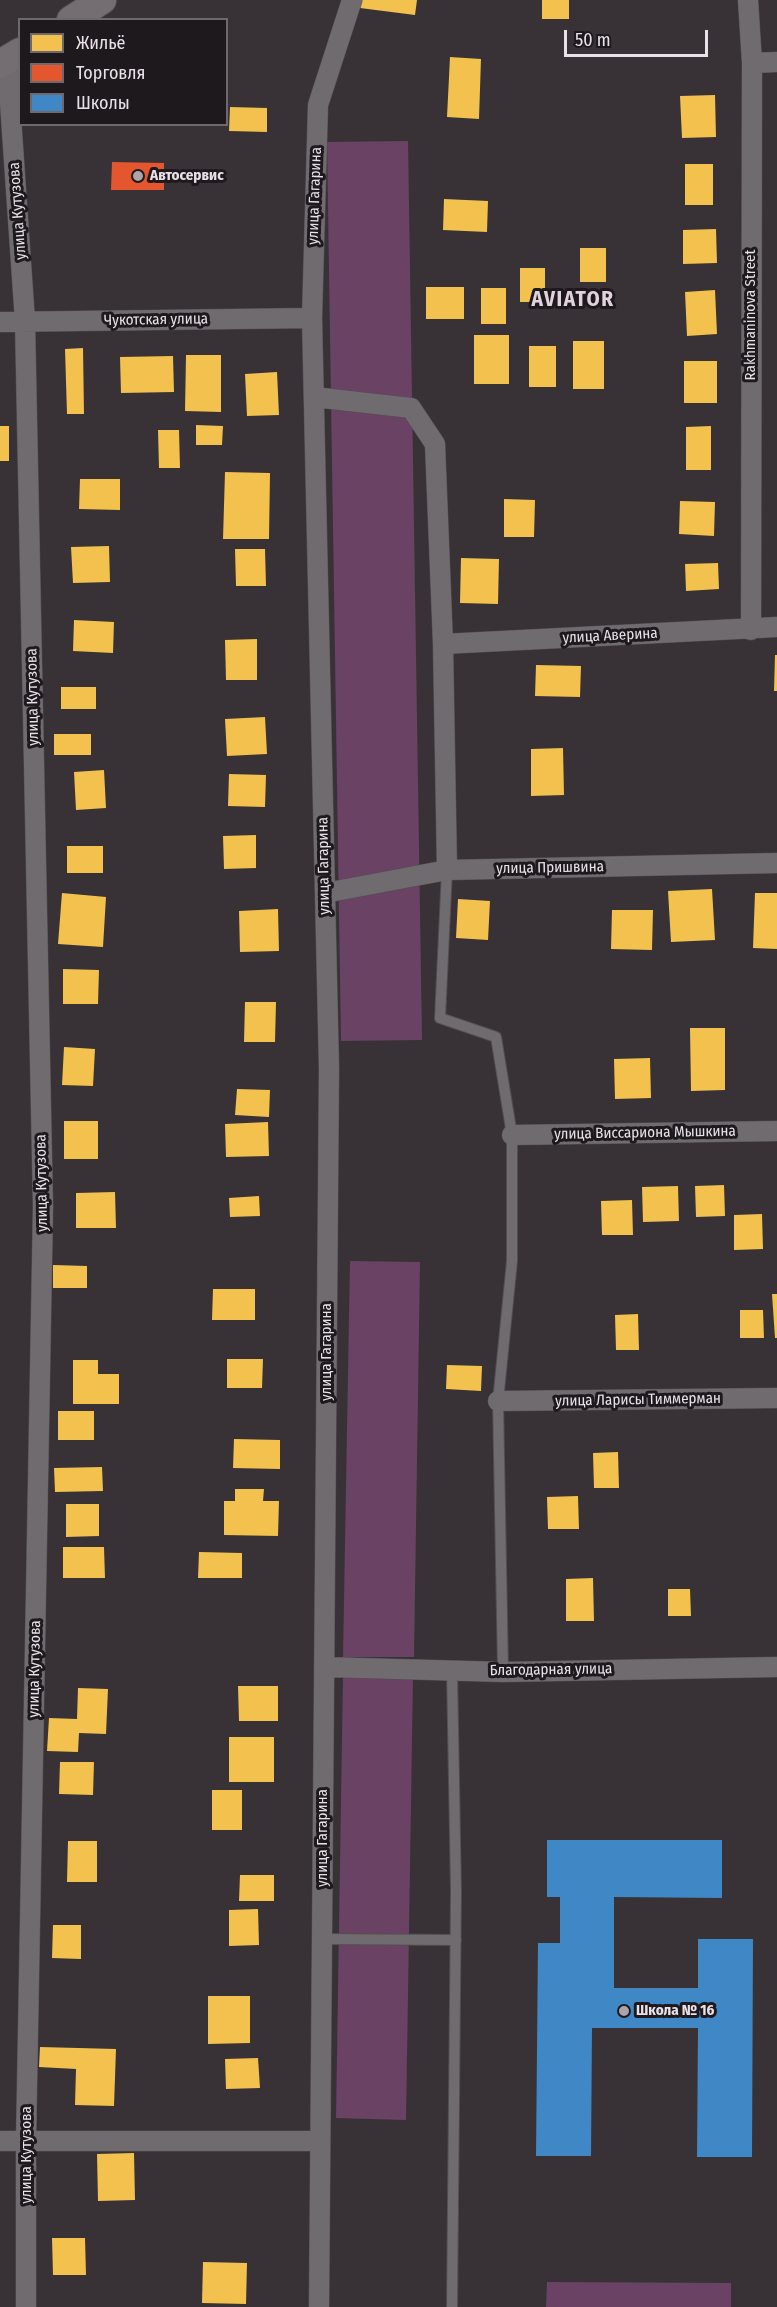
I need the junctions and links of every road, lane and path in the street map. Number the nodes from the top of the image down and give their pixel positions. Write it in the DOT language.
graph roads {
  1 [pos="102,0"];
  2 [pos="352,0"];
  3 [pos="748,0"];
  4 [pos="74,18"];
  5 [pos="9,58"];
  6 [pos="777,62"];
  7 [pos="752,63"];
  8 [pos="312,318"];
  9 [pos="25,321"];
  10 [pos="0,322"];
  11 [pos="314,397"];
  12 [pos="777,627"];
  13 [pos="751,630"];
  14 [pos="442,644"];
  15 [pos="777,862"];
  16 [pos="447,870"];
  17 [pos="325,894"];
  18 [pos="777,1131"];
  19 [pos="512,1135"];
  20 [pos="777,1398"];
  21 [pos="498,1401"];
  22 [pos="324,1667"];
  23 [pos="777,1667"];
  24 [pos="452,1671"];
  25 [pos="503,1671"];
  26 [pos="322,1939"];
  27 [pos="456,1940"];
  28 [pos="0,2141"];
  29 [pos="26,2141"];
  30 [pos="320,2141"];
  31 [pos="26,2307"];
  32 [pos="319,2307"];
  33 [pos="452,2307"];
  1 -- 4 [label="main road"];
  2 -- 8 [label="street, улица Гагарина"];
  3 -- 7 [label="street, Rakhmaninova Street"];
  5 -- 9 [label="street, улица Кутузова"];
  6 -- 7 [label="street"];
  7 -- 13 [label="street, Rakhmaninova Street"];
  8 -- 9 [label="street, Чукотская улица"];
  8 -- 11 [label="street, улица Гагарина"];
  9 -- 10 [label="street, Чукотская улица"];
  9 -- 29 [label="street, улица Кутузова"];
  11 -- 14 [label="street"];
  11 -- 17 [label="street, улица Гагарина"];
  12 -- 13 [label="street, улица Аверина"];
  13 -- 14 [label="street, улица Аверина"];
  14 -- 16 [label="street"];
  15 -- 16 [label="street, улица Пришвина"];
  16 -- 17 [label="street, улица Пришвина"];
  16 -- 19 [label="lane"];
  17 -- 22 [label="street, улица Гагарина"];
  18 -- 19 [label="street, улица Виссариона Мышкина"];
  19 -- 21 [label="lane"];
  20 -- 21 [label="street, улица Ларисы Тиммерман"];
  21 -- 25 [label="lane"];
  22 -- 24 [label="street, Благодарная улица"];
  22 -- 26 [label="street, улица Гагарина"];
  23 -- 25 [label="street, Благодарная улица"];
  24 -- 25 [label="street, Благодарная улица"];
  24 -- 27 [label="lane"];
  26 -- 27 [label="lane"];
  26 -- 30 [label="street, улица Гагарина"];
  27 -- 33 [label="lane"];
  28 -- 29 [label="street"];
  29 -- 30 [label="street"];
  29 -- 31 [label="street, улица Кутузова"];
  30 -- 32 [label="street, улица Гагарина"];
}
